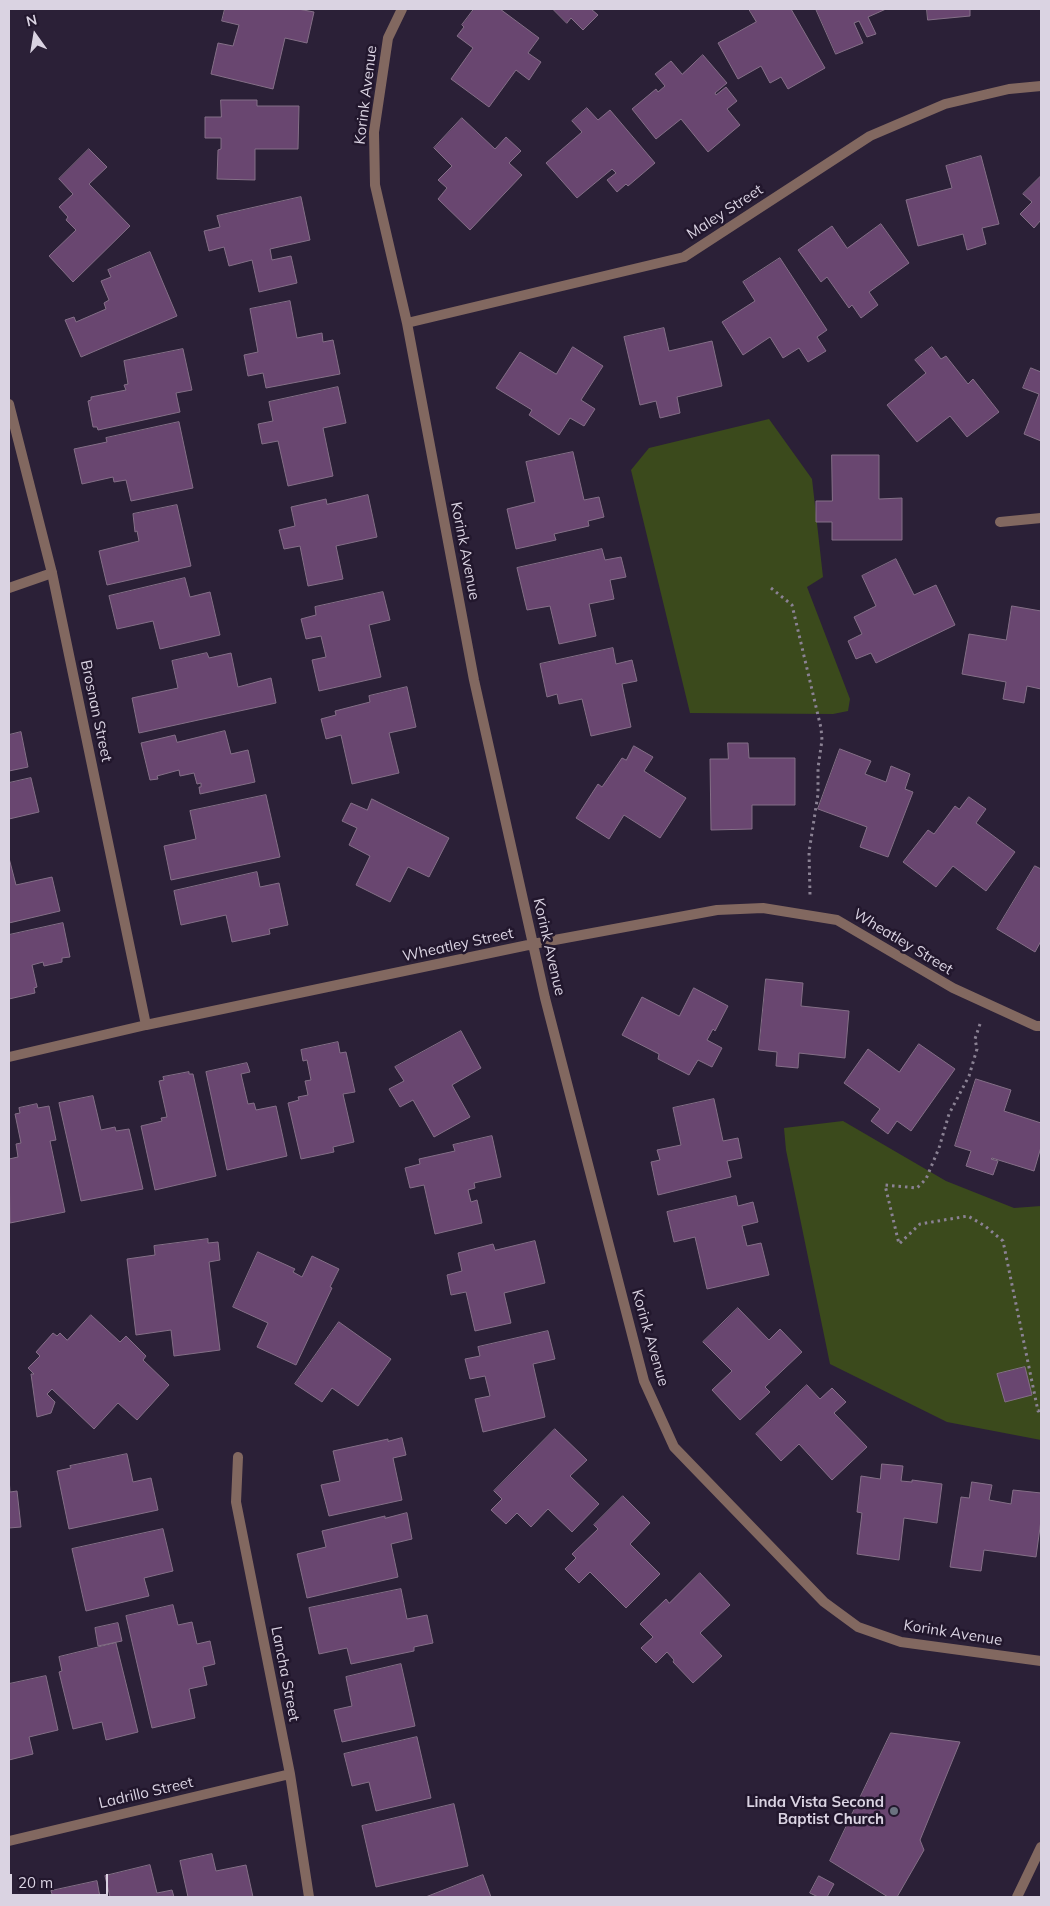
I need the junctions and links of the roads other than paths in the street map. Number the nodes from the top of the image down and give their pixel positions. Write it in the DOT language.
graph roads {
  1 [pos="402,9"];
  2 [pos="1041,86"];
  3 [pos="407,323"];
  4 [pos="9,404"];
  5 [pos="1041,518"];
  6 [pos="1000,522"];
  7 [pos="52,573"];
  8 [pos="9,588"];
  9 [pos="533,944"];
  10 [pos="146,1025"];
  11 [pos="1041,1026"];
  12 [pos="9,1057"];
  13 [pos="238,1457"];
  14 [pos="1041,1661"];
  15 [pos="290,1774"];
  16 [pos="9,1841"];
  17 [pos="1041,1847"];
  18 [pos="310,1897"];
  19 [pos="1017,1897"];
  1 -- 3 [label="street, Korink Avenue"];
  2 -- 3 [label="street, Maley Street"];
  3 -- 9 [label="street, Korink Avenue"];
  4 -- 7 [label="street, Brosnan Street"];
  5 -- 6 [label="street"];
  7 -- 8 [label="street"];
  7 -- 10 [label="street, Brosnan Street"];
  9 -- 10 [label="street, Wheatley Street"];
  9 -- 11 [label="street, Wheatley Street"];
  9 -- 14 [label="street, Korink Avenue"];
  10 -- 12 [label="street, Wheatley Street"];
  13 -- 15 [label="street, Lancha Street"];
  15 -- 16 [label="street, Ladrillo Street"];
  15 -- 18 [label="street, Lancha Street"];
  17 -- 19 [label="street"];
}
